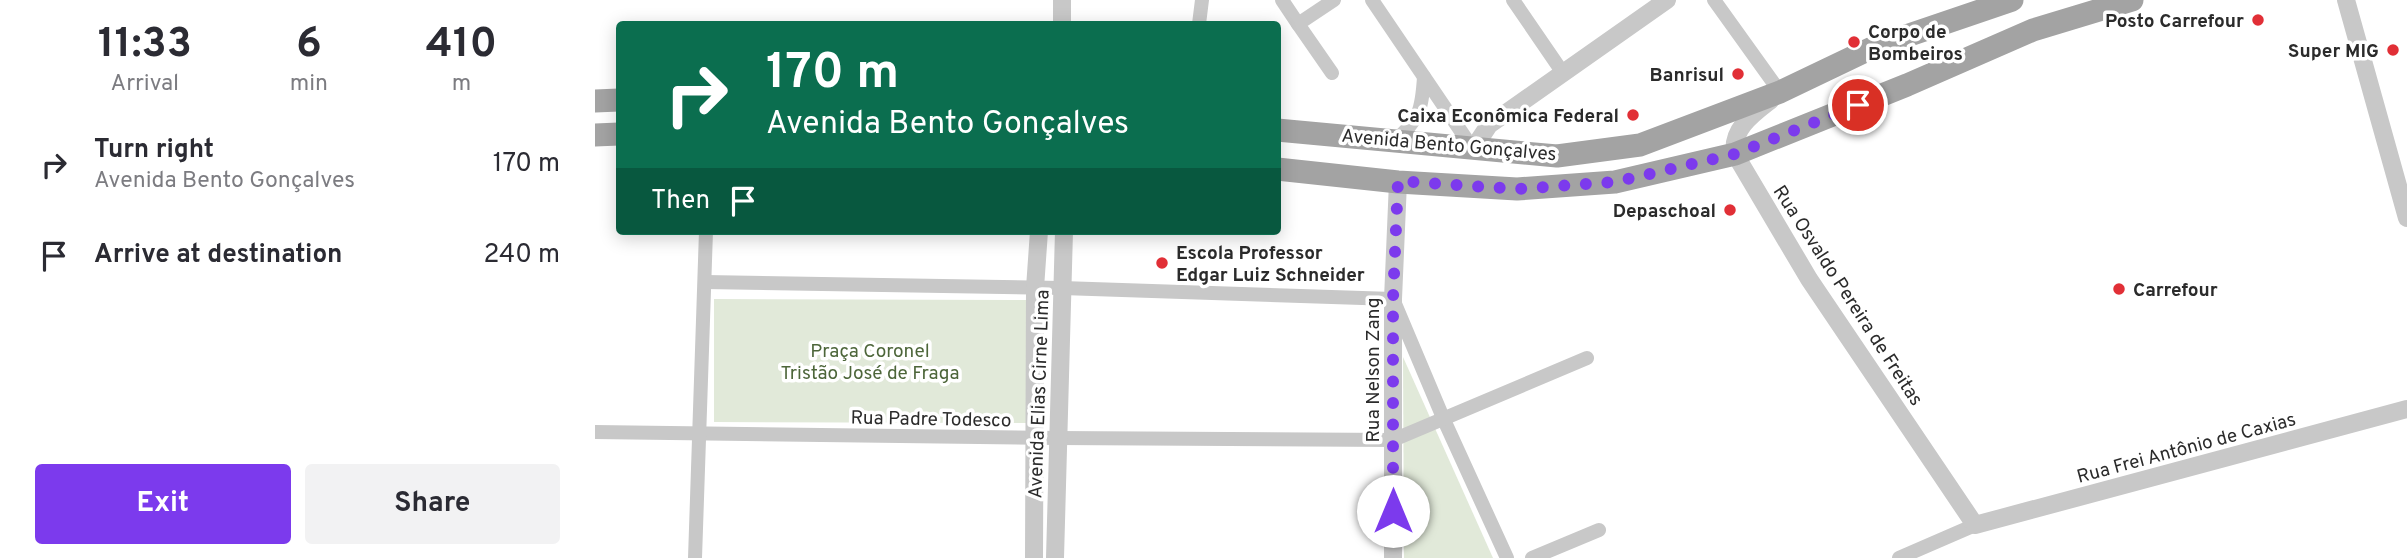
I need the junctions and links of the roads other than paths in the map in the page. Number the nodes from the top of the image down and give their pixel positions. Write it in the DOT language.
graph roads {
  1 [pos="1062,0"];
  2 [pos="1202,0"];
  3 [pos="1282,0"];
  4 [pos="1334,0"];
  5 [pos="1372,0"];
  6 [pos="1513,0"];
  7 [pos="1667,0"];
  8 [pos="1714,0"];
  9 [pos="2012,0"];
  10 [pos="2132,0"];
  11 [pos="2346,0"];
  12 [pos="1061,21"];
  13 [pos="1199,21"];
  14 [pos="1298,24"];
  15 [pos="1332,73"];
  16 [pos="1563,73"];
  17 [pos="1424,77"];
  18 [pos="1780,92"];
  19 [pos="616,100"];
  20 [pos="595,101"];
  21 [pos="1281,130"];
  22 [pos="616,134"];
  23 [pos="595,135"];
  24 [pos="1394,141"];
  25 [pos="1473,149"];
  26 [pos="1735,154"];
  27 [pos="1281,169"];
  28 [pos="1398,181"];
  29 [pos="2407,218"];
  30 [pos="706,235"];
  31 [pos="1039,235"];
  32 [pos="1063,235"];
  33 [pos="705,282"];
  34 [pos="1035,288"];
  35 [pos="1062,288"];
  36 [pos="1393,299"];
  37 [pos="1587,358"];
  38 [pos="2407,409"];
  39 [pos="1444,420"];
  40 [pos="595,432"];
  41 [pos="699,434"];
  42 [pos="1036,438"];
  43 [pos="1057,438"];
  44 [pos="1393,440"];
  45 [pos="1975,525"];
  46 [pos="1599,530"];
  47 [pos="695,558"];
  48 [pos="1034,558"];
  49 [pos="1055,558"];
  50 [pos="1393,558"];
  51 [pos="1507,558"];
  52 [pos="1532,558"];
  53 [pos="1899,558"];
  1 -- 12 [label="street"];
  2 -- 13 [label="street"];
  3 -- 14 [label="street"];
  4 -- 14 [label="street"];
  5 -- 17 [label="street"];
  6 -- 16 [label="street"];
  7 -- 16 [label="street"];
  8 -- 18 [label="street"];
  9 -- 18 [label="main road, Avenida Bento Gonçalves"];
  10 -- 26 [label="main road, Avenida Bento Gonçalves"];
  11 -- 29 [label="street"];
  14 -- 15 [label="street"];
  16 -- 25 [label="street"];
  17 -- 24 [label="street"];
  17 -- 25 [label="street"];
  18 -- 25 [label="main road, Avenida Bento Gonçalves"];
  18 -- 26 [label="street"];
  19 -- 20 [label="main road"];
  21 -- 24 [label="main road, Avenida Bento Gonçalves"];
  22 -- 23 [label="main road"];
  24 -- 25 [label="main road, Avenida Bento Gonçalves"];
  26 -- 28 [label="main road, Avenida Bento Gonçalves"];
  26 -- 45 [label="street, Rua Osvaldo Pereira de Freitas"];
  27 -- 28 [label="main road, Avenida Bento Gonçalves"];
  28 -- 36 [label="street, Rua Nelson Zang"];
  30 -- 33 [label="street"];
  31 -- 34 [label="street, Avenida Elias Cirne Lima"];
  32 -- 35 [label="street, Avenida Elias Cirne Lima"];
  33 -- 34 [label="street"];
  33 -- 41 [label="street"];
  34 -- 35 [label="street"];
  34 -- 42 [label="street, Avenida Elias Cirne Lima"];
  35 -- 36 [label="street"];
  35 -- 43 [label="street, Avenida Elias Cirne Lima"];
  36 -- 39 [label="street"];
  36 -- 44 [label="street, Rua Nelson Zang"];
  37 -- 39 [label="street"];
  38 -- 45 [label="street, Rua Frei Antônio de Caxias"];
  39 -- 44 [label="street"];
  39 -- 51 [label="street"];
  40 -- 41 [label="street, Rua Padre Todesco"];
  41 -- 42 [label="street, Rua Padre Todesco"];
  41 -- 47 [label="street"];
  42 -- 43 [label="street, Rua Padre Todesco"];
  42 -- 48 [label="street, Avenida Elias Cirne Lima"];
  43 -- 44 [label="street, Rua Padre Todesco"];
  43 -- 49 [label="street, Avenida Elias Cirne Lima"];
  44 -- 50 [label="street, Rua Nelson Zang"];
  45 -- 53 [label="street"];
  46 -- 52 [label="street"];
}
